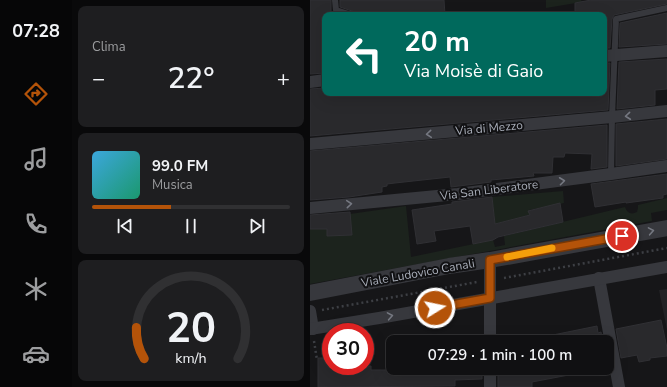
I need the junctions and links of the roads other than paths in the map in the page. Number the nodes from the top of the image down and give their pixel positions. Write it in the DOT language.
graph roads {
  1 [pos="334,0"];
  2 [pos="667,8"];
  3 [pos="342,12"];
  4 [pos="667,51"];
  5 [pos="609,56"];
  6 [pos="322,80"];
  7 [pos="310,82"];
  8 [pos="667,111"];
  9 [pos="612,117"];
  10 [pos="310,144"];
  11 [pos="667,166"];
  12 [pos="610,174"];
  13 [pos="310,208"];
  14 [pos="667,228"];
  15 [pos="490,260"];
  16 [pos="667,267"];
  17 [pos="599,278"];
  18 [pos="310,293"];
  19 [pos="490,298"];
  20 [pos="310,311"];
  21 [pos="311,329"];
  22 [pos="490,335"];
  23 [pos="490,375"];
  24 [pos="490,387"];
  25 [pos="619,387"];
  1 -- 3 [label="lane"];
  2 -- 5 [label="lane"];
  4 -- 5 [label="street"];
  5 -- 9 [label="lane"];
  6 -- 7 [label="street"];
  8 -- 9 [label="street, Via di Mezzo, one-way"];
  9 -- 10 [label="street, Via di Mezzo, one-way"];
  9 -- 12 [label="lane"];
  11 -- 12 [label="street, Via San Liberatore"];
  13 -- 12 [label="street, Via San Liberatore, one-way"];
  15 -- 14 [label="street, Viale Ludovico Canali, one-way"];
  15 -- 18 [label="street, Viale Ludovico Canali"];
  15 -- 19 [label="street"];
  16 -- 17 [label="street"];
  17 -- 19 [label="street"];
  17 -- 25 [label="street"];
  21 -- 19 [label="street, one-way"];
  19 -- 22 [label="street"];
  20 -- 21 [label="street"];
  23 -- 24 [label="street"];
}
